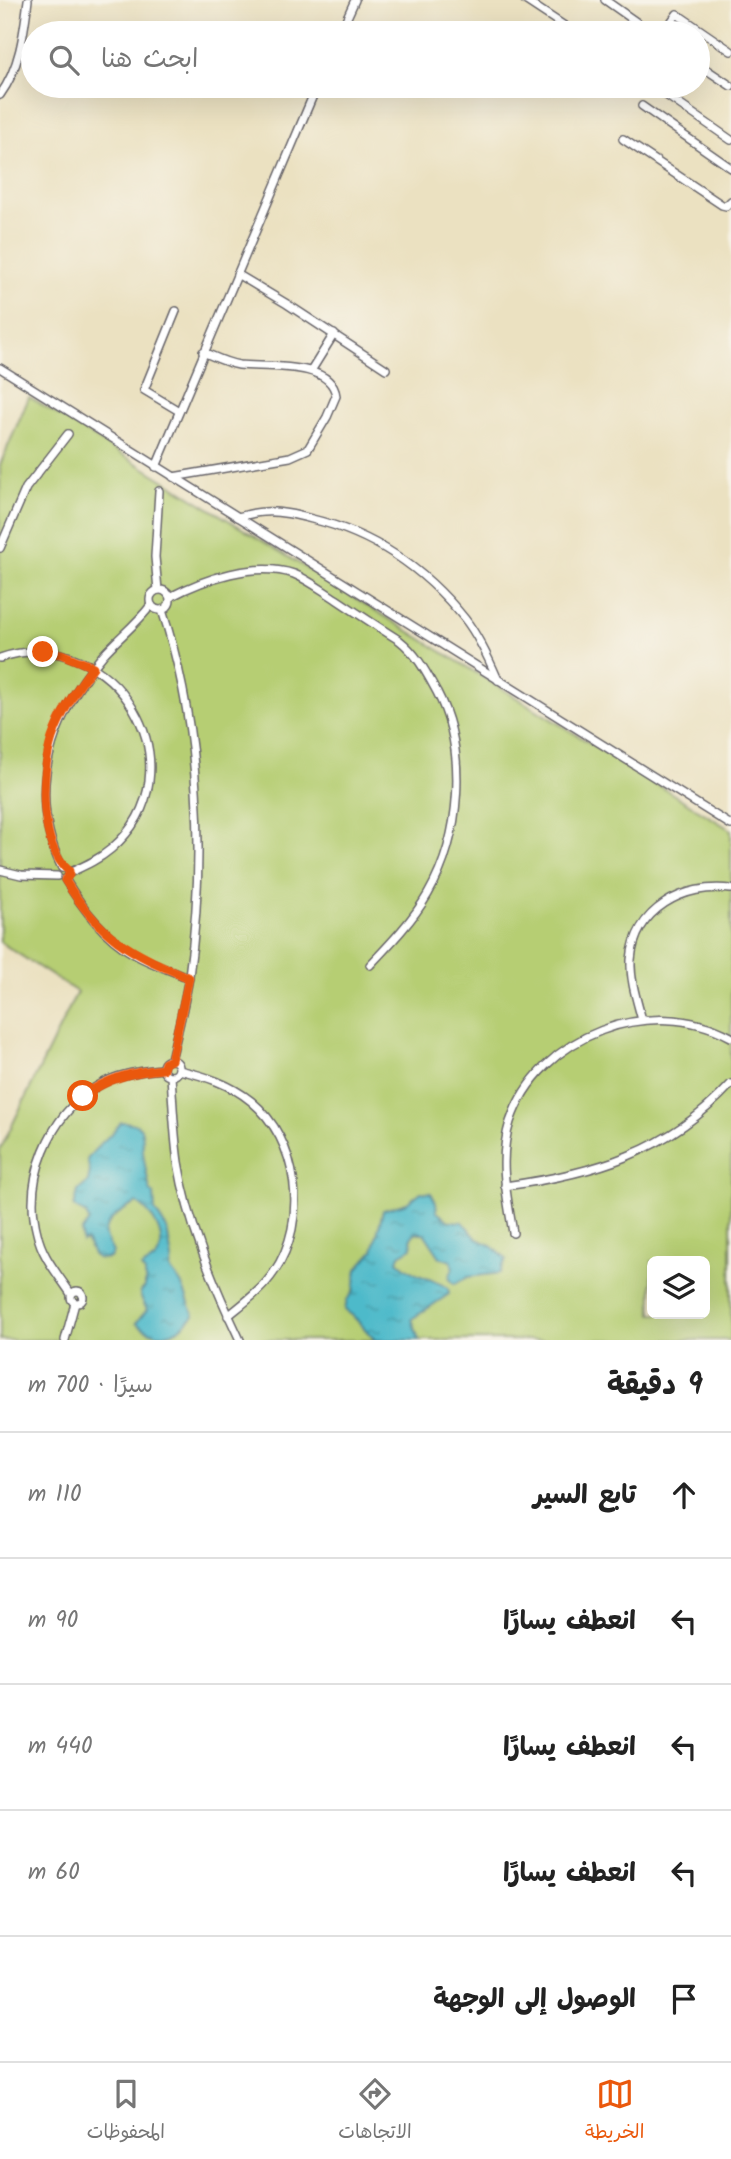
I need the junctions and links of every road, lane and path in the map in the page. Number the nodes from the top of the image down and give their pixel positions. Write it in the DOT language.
graph roads {
  1 [pos="28,0"];
  2 [pos="355,0"];
  3 [pos="525,0"];
  4 [pos="605,0"];
  5 [pos="25,21"];
  6 [pos="345,21"];
  7 [pos="557,21"];
  8 [pos="635,21"];
  9 [pos="672,21"];
  10 [pos="687,21"];
  11 [pos="710,37"];
  12 [pos="21,44"];
  13 [pos="731,51"];
  14 [pos="710,72"];
  15 [pos="731,86"];
  16 [pos="0,95"];
  17 [pos="312,98"];
  18 [pos="670,98"];
  19 [pos="642,106"];
  20 [pos="623,139"];
  21 [pos="731,140"];
  22 [pos="731,168"];
  23 [pos="731,201"];
  24 [pos="237,274"];
  25 [pos="176,311"];
  26 [pos="334,334"];
  27 [pos="203,352"];
  28 [pos="0,368"];
  29 [pos="386,369"];
  30 [pos="310,371"];
  31 [pos="179,411"];
  32 [pos="68,433"];
  33 [pos="156,467"];
  34 [pos="173,477"];
  35 [pos="159,491"];
  36 [pos="238,517"];
  37 [pos="0,548"];
  38 [pos="158,590"];
  39 [pos="170,597"];
  40 [pos="151,605"];
  41 [pos="162,610"];
  42 [pos="0,658"];
  43 [pos="93,667"];
  44 [pos="499,680"];
  45 [pos="731,825"];
  46 [pos="0,870"];
  47 [pos="64,876"];
  48 [pos="731,889"];
  49 [pos="370,965"];
  50 [pos="189,978"];
  51 [pos="642,1020"];
  52 [pos="731,1037"];
  53 [pos="171,1060"];
  54 [pos="163,1069"];
  55 [pos="178,1070"];
  56 [pos="170,1076"];
  57 [pos="731,1084"];
  58 [pos="505,1186"];
  59 [pos="513,1233"];
  60 [pos="229,1316"];
  61 [pos="65,1340"];
  62 [pos="240,1340"];
  1 -- 5 [label="street"];
  2 -- 6 [label="street"];
  3 -- 7 [label="street"];
  4 -- 8 [label="street"];
  9 -- 10 [label="street"];
  11 -- 13 [label="street"];
  12 -- 16 [label="street"];
  14 -- 15 [label="street"];
  17 -- 24 [label="street"];
  18 -- 21 [label="street"];
  19 -- 22 [label="street"];
  20 -- 23 [label="street"];
  24 -- 26 [label="street"];
  24 -- 27 [label="street"];
  25 -- 31 [label="street"];
  26 -- 29 [label="street"];
  26 -- 30 [label="street"];
  27 -- 30 [label="street"];
  27 -- 31 [label="street"];
  28 -- 33 [label="street"];
  30 -- 34 [label="street"];
  31 -- 33 [label="street"];
  32 -- 37 [label="street"];
  33 -- 34 [label="street"];
  34 -- 36 [label="street"];
  35 -- 38 [label="street"];
  36 -- 44 [label="street"];
  36 -- 44 [label="street"];
  38 -- 39 [label="street"];
  38 -- 40 [label="street"];
  39 -- 41 [label="street"];
  39 -- 49 [label="street"];
  40 -- 41 [label="street"];
  40 -- 43 [label="street"];
  41 -- 50 [label="street"];
  42 -- 43 [label="street"];
  43 -- 47 [label="street"];
  43 -- 47 [label="street"];
  44 -- 45 [label="street"];
  46 -- 47 [label="street"];
  47 -- 50 [label="street"];
  48 -- 51 [label="street"];
  50 -- 53 [label="street"];
  51 -- 52 [label="street"];
  51 -- 58 [label="street"];
  53 -- 54 [label="street"];
  53 -- 55 [label="street"];
  54 -- 56 [label="street"];
  54 -- 61 [label="street"];
  55 -- 56 [label="street"];
  55 -- 60 [label="street"];
  56 -- 60 [label="street"];
  57 -- 58 [label="street"];
  58 -- 59 [label="street"];
  60 -- 62 [label="street"];
}
